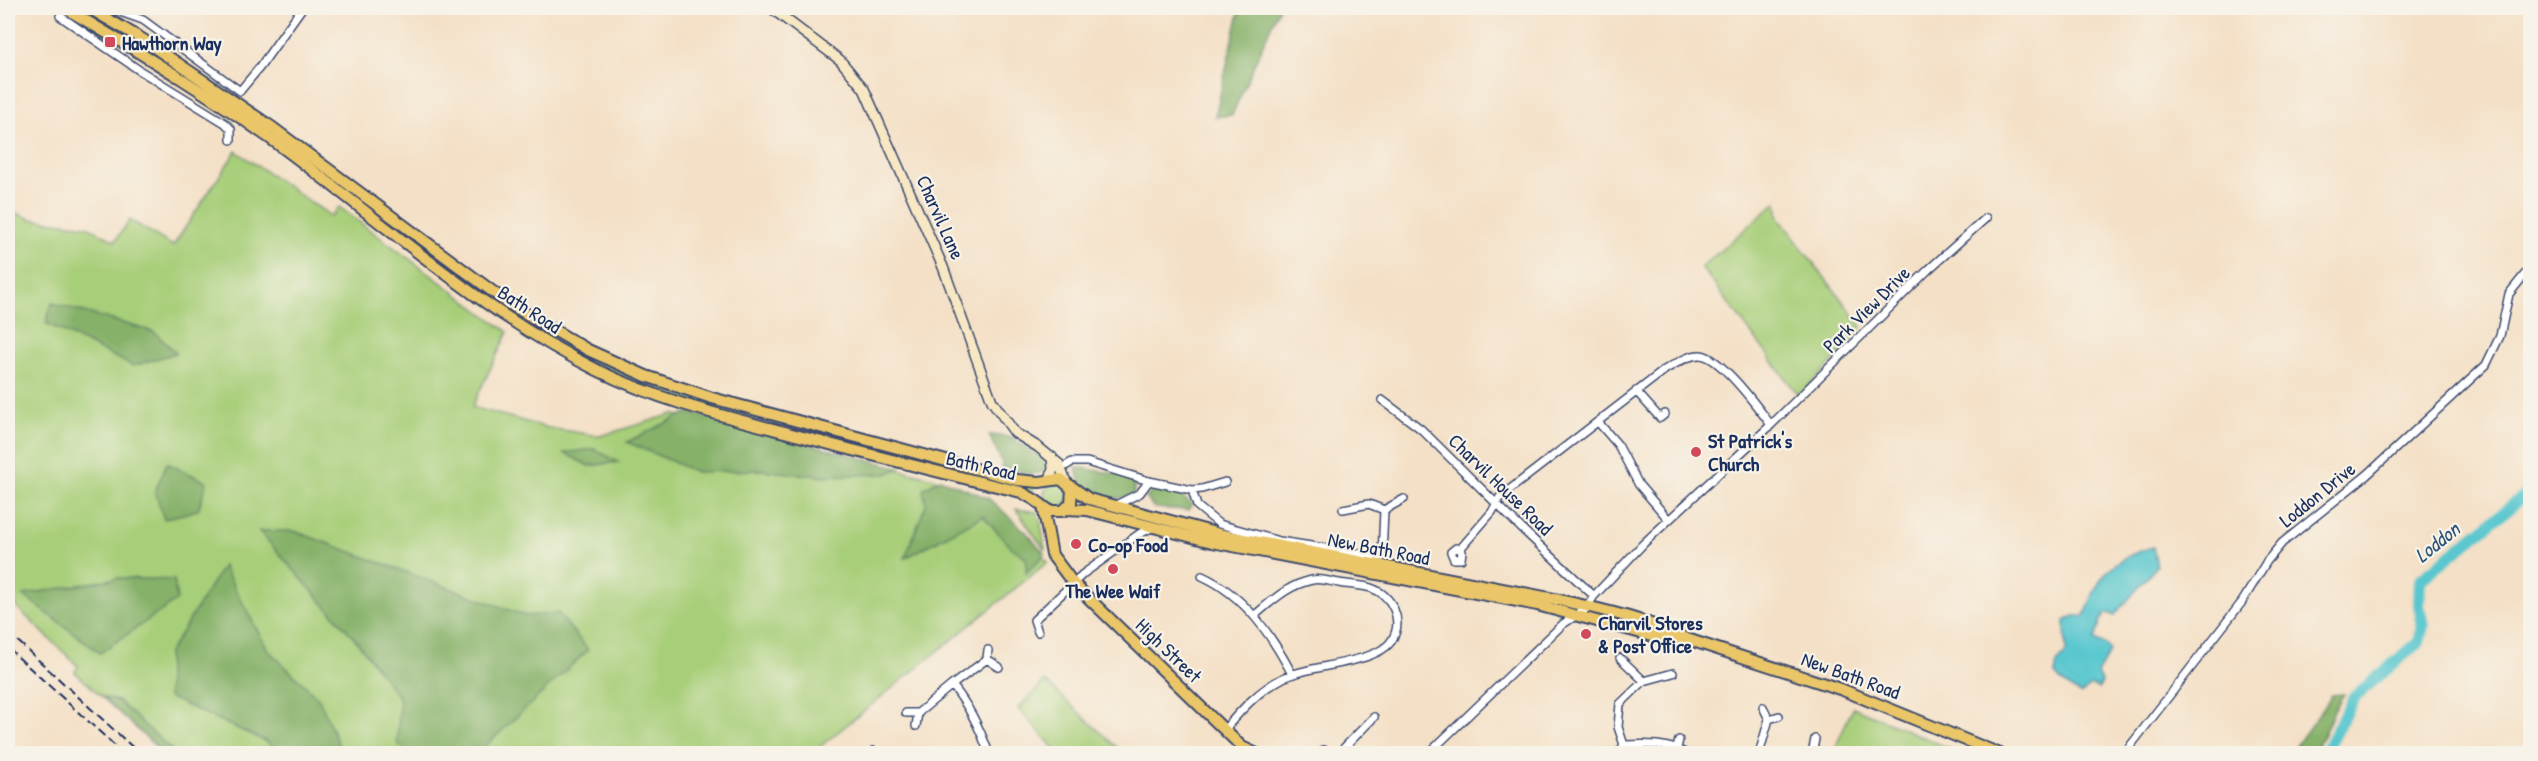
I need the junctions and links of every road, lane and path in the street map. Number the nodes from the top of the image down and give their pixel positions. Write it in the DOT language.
graph roads {
  1 [pos="89,8"];
  2 [pos="109,8"];
  3 [pos="302,8"];
  4 [pos="771,8"];
  5 [pos="63,12"];
  6 [pos="142,39"];
  7 [pos="136,50"];
  8 [pos="130,63"];
  9 [pos="231,140"];
  10 [pos="1986,218"];
  11 [pos="2530,268"];
  12 [pos="1636,391"];
  13 [pos="1382,400"];
  14 [pos="1660,418"];
  15 [pos="1598,422"];
  16 [pos="1771,425"];
  17 [pos="1052,457"];
  18 [pos="1062,468"];
  19 [pos="1048,480"];
  20 [pos="1149,481"];
  21 [pos="1067,482"];
  22 [pos="1225,482"];
  23 [pos="1192,490"];
  24 [pos="1404,499"];
  25 [pos="1497,503"];
  26 [pos="1042,505"];
  27 [pos="1115,506"];
  28 [pos="1343,509"];
  29 [pos="1063,510"];
  30 [pos="1384,510"];
  31 [pos="1669,520"];
  32 [pos="1152,528"];
  33 [pos="1049,534"];
  34 [pos="1460,549"];
  35 [pos="1202,576"];
  36 [pos="1073,583"];
  37 [pos="1594,596"];
  38 [pos="1587,606"];
  39 [pos="1546,608"];
  40 [pos="1029,612"];
  41 [pos="1255,615"];
  42 [pos="1577,616"];
  43 [pos="1562,618"];
  44 [pos="1034,620"];
  45 [pos="1038,632"];
  46 [pos="1687,639"];
  47 [pos="988,650"];
  48 [pos="1620,658"];
  49 [pos="987,659"];
  50 [pos="999,666"];
  51 [pos="1673,673"];
  52 [pos="1292,674"];
  53 [pos="1644,681"];
  54 [pos="952,685"];
  55 [pos="1763,707"];
  56 [pos="906,713"];
  57 [pos="918,713"];
  58 [pos="1779,716"];
  59 [pos="1374,717"];
  60 [pos="1769,719"];
  61 [pos="916,726"];
  62 [pos="1225,729"];
  63 [pos="1815,739"];
  64 [pos="1680,740"];
  65 [pos="1624,745"];
  66 [pos="1677,748"];
  67 [pos="1239,750"];
  68 [pos="989,753"];
  69 [pos="1257,753"];
  70 [pos="1338,753"];
  71 [pos="1428,753"];
  72 [pos="1618,753"];
  73 [pos="1687,753"];
  74 [pos="1759,753"];
  75 [pos="1812,753"];
  76 [pos="2000,753"];
  77 [pos="2124,753"];
  1 -- 6 [label="main road, Bath Road"];
  2 -- 3 [label="street"];
  4 -- 17 [label="main road, Charvil Lane"];
  5 -- 7 [label="main road, Bath Road"];
  5 -- 8 [label="street"];
  6 -- 7 [label="main road"];
  6 -- 19 [label="main road, Bath Road"];
  7 -- 8 [label="street"];
  7 -- 26 [label="main road, Bath Road"];
  8 -- 9 [label="street"];
  10 -- 16 [label="street, Park View Drive"];
  11 -- 77 [label="street, Loddon Drive"];
  12 -- 14 [label="street"];
  12 -- 15 [label="street"];
  12 -- 16 [label="street"];
  13 -- 25 [label="street, Charvil House Road"];
  15 -- 25 [label="street"];
  15 -- 31 [label="street"];
  16 -- 31 [label="street, Park View Drive"];
  17 -- 18 [label="main road, Charvil Lane"];
  17 -- 19 [label="main road"];
  18 -- 20 [label="street"];
  18 -- 21 [label="main road, Charvil Lane"];
  19 -- 21 [label="main road, Bath Road"];
  19 -- 26 [label="main road, Bath Road"];
  20 -- 23 [label="street"];
  20 -- 27 [label="street"];
  21 -- 27 [label="main road, New Bath Road"];
  21 -- 29 [label="main road"];
  22 -- 23 [label="street"];
  23 -- 30 [label="street"];
  24 -- 30 [label="street"];
  25 -- 34 [label="street"];
  25 -- 37 [label="street, Charvil House Road"];
  26 -- 29 [label="main road, Bath Road"];
  26 -- 33 [label="main road, High Street"];
  27 -- 38 [label="main road, New Bath Road"];
  28 -- 30 [label="street"];
  29 -- 32 [label="main road, New Bath Road"];
  29 -- 33 [label="main road"];
  31 -- 37 [label="street, Park View Drive"];
  32 -- 36 [label="street"];
  32 -- 39 [label="main road, New Bath Road"];
  33 -- 36 [label="main road, High Street"];
  35 -- 41 [label="street"];
  36 -- 44 [label="street"];
  36 -- 62 [label="main road, High Street"];
  37 -- 38 [label="street, Park View Drive"];
  38 -- 39 [label="street"];
  38 -- 42 [label="street, Park View Drive"];
  38 -- 46 [label="main road, New Bath Road"];
  39 -- 43 [label="main road, New Bath Road"];
  40 -- 44 [label="street"];
  41 -- 52 [label="street"];
  41 -- 52 [label="street"];
  42 -- 43 [label="main road, New Bath Road"];
  42 -- 46 [label="main road, New Bath Road"];
  43 -- 71 [label="street"];
  44 -- 45 [label="street"];
  46 -- 76 [label="main road, New Bath Road"];
  47 -- 49 [label="street"];
  48 -- 53 [label="street"];
  49 -- 50 [label="street"];
  49 -- 54 [label="street"];
  51 -- 53 [label="street"];
  52 -- 62 [label="street"];
  53 -- 65 [label="street"];
  54 -- 57 [label="street"];
  54 -- 68 [label="street"];
  55 -- 60 [label="street"];
  56 -- 57 [label="street"];
  57 -- 61 [label="street"];
  58 -- 60 [label="street"];
  59 -- 70 [label="street"];
  60 -- 74 [label="street"];
  62 -- 67 [label="main road, High Street"];
  63 -- 75 [label="street"];
  64 -- 66 [label="street"];
  65 -- 66 [label="street"];
  65 -- 72 [label="street"];
  66 -- 73 [label="street"];
  67 -- 69 [label="main road, High Street"];
}
